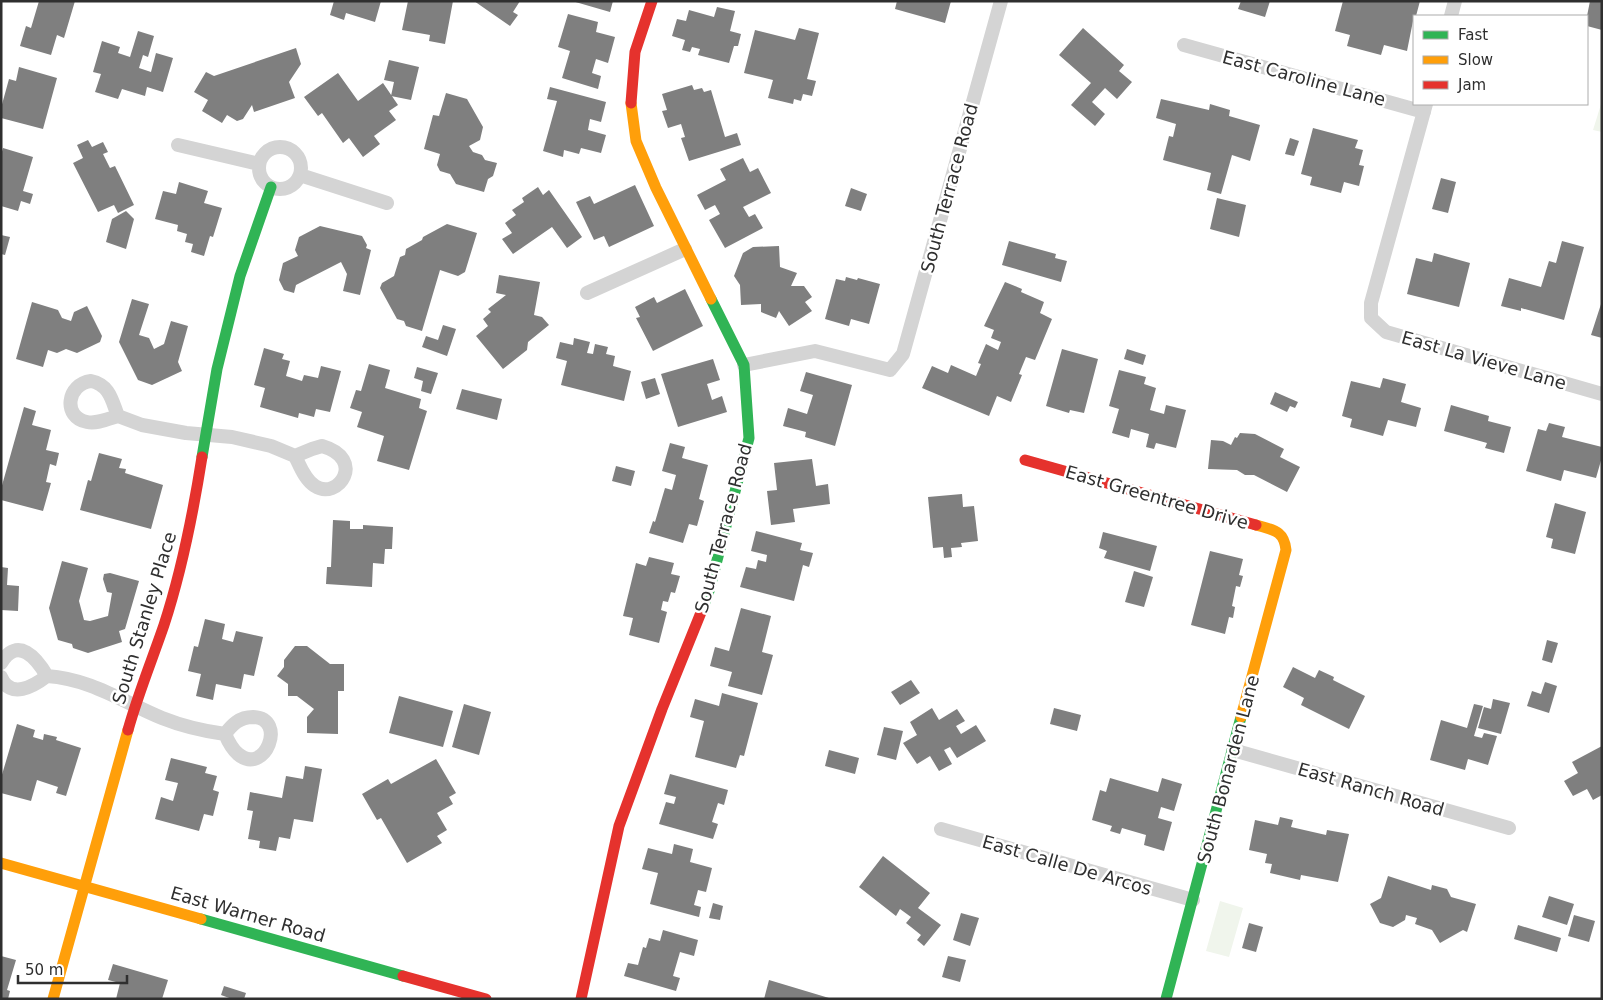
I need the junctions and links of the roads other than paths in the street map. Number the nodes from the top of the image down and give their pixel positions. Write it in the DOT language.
graph roads {
  1 [pos="652,1"];
  2 [pos="1001,1"];
  3 [pos="1455,1"];
  4 [pos="1451,15"];
  5 [pos="1184,45"];
  6 [pos="1413,105"];
  7 [pos="1425,108"];
  8 [pos="178,145"];
  9 [pos="259,164"];
  10 [pos="300,175"];
  11 [pos="271,187"];
  12 [pos="387,203"];
  13 [pos="685,248"];
  14 [pos="588,293"];
  15 [pos="744,365"];
  16 [pos="1602,394"];
  17 [pos="118,416"];
  18 [pos="205,434"];
  19 [pos="295,456"];
  20 [pos="1025,460"];
  21 [pos="1285,539"];
  22 [pos="1,663"];
  23 [pos="47,676"];
  24 [pos="1,677"];
  25 [pos="135,705"];
  26 [pos="225,734"];
  27 [pos="1234,750"];
  28 [pos="1509,828"];
  29 [pos="941,829"];
  30 [pos="1,863"];
  31 [pos="84,886"];
  32 [pos="1192,900"];
  33 [pos="52,999"];
  34 [pos="486,999"];
  35 [pos="581,999"];
  36 [pos="1166,999"];
  1 -- 13 [label="street"];
  2 -- 15 [label="street, South Terrace Road"];
  3 -- 4 [label="street"];
  5 -- 6 [label="street, East Caroline Lane"];
  7 -- 16 [label="street, East La Vieve Lane"];
  8 -- 9 [label="street"];
  9 -- 10 [label="street"];
  9 -- 11 [label="street"];
  10 -- 11 [label="street"];
  10 -- 12 [label="street"];
  11 -- 18 [label="street, South Stanley Place"];
  13 -- 14 [label="street"];
  13 -- 15 [label="street"];
  15 -- 35 [label="street, South Terrace Road"];
  17 -- 18 [label="street"];
  18 -- 19 [label="street"];
  18 -- 25 [label="street, South Stanley Place"];
  20 -- 21 [label="street, East Greentree Drive"];
  21 -- 27 [label="street, South Bonarden Lane"];
  22 -- 23 [label="street"];
  23 -- 24 [label="street"];
  23 -- 25 [label="street"];
  25 -- 26 [label="street"];
  25 -- 31 [label="street, South Stanley Place"];
  27 -- 28 [label="street, East Ranch Road"];
  27 -- 32 [label="street, South Bonarden Lane"];
  29 -- 32 [label="street, East Calle De Arcos"];
  30 -- 31 [label="street, East Warner Road"];
  31 -- 33 [label="street, South Stanley Place"];
  31 -- 34 [label="street, East Warner Road"];
  32 -- 36 [label="street, South Bonarden Lane"];
}
